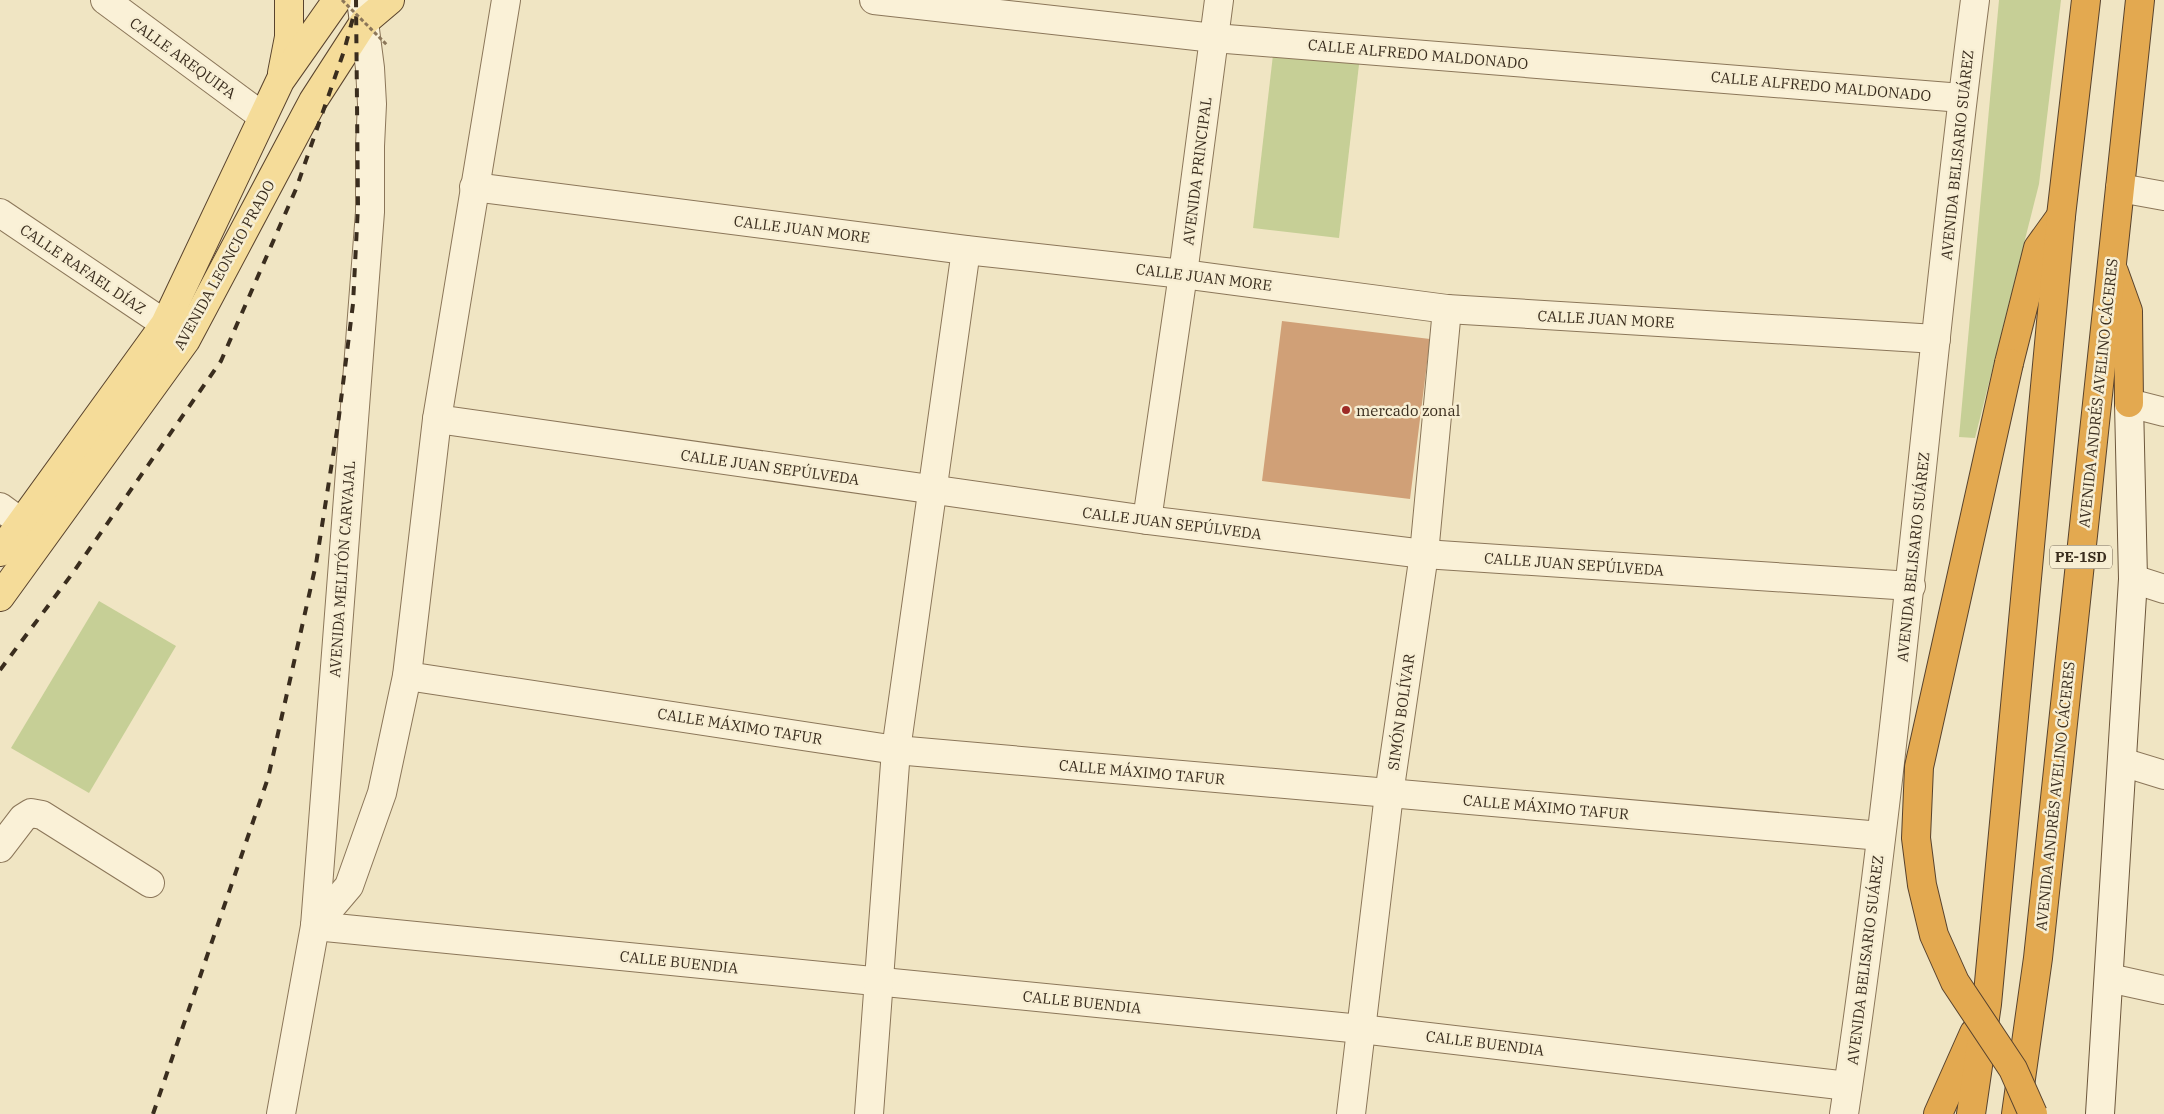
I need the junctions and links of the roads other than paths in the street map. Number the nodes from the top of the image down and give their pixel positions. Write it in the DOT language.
graph roads {
  1 [pos="105,0"];
  2 [pos="289,0"];
  3 [pos="337,0"];
  4 [pos="390,0"];
  5 [pos="506,0"];
  6 [pos="874,0"];
  7 [pos="1219,0"];
  8 [pos="1974,0"];
  9 [pos="2086,0"];
  10 [pos="2140,0"];
  11 [pos="362,11"];
  12 [pos="1214,38"];
  13 [pos="280,81"];
  14 [pos="1962,98"];
  15 [pos="262,116"];
  16 [pos="474,187"];
  17 [pos="2120,188"];
  18 [pos="2164,196"];
  19 [pos="0,214"];
  20 [pos="2061,216"];
  21 [pos="966,250"];
  22 [pos="2112,266"];
  23 [pos="1183,274"];
  24 [pos="1447,309"];
  25 [pos="165,324"];
  26 [pos="1936,339"];
  27 [pos="2129,403"];
  28 [pos="2164,412"];
  29 [pos="437,419"];
  30 [pos="932,490"];
  31 [pos="0,507"];
  32 [pos="1147,520"];
  33 [pos="22,523"];
  34 [pos="0,552"];
  35 [pos="1424,554"];
  36 [pos="2132,579"];
  37 [pos="1911,586"];
  38 [pos="2164,589"];
  39 [pos="0,597"];
  40 [pos="407,676"];
  41 [pos="896,750"];
  42 [pos="2122,762"];
  43 [pos="2164,776"];
  44 [pos="1389,794"];
  45 [pos="1881,836"];
  46 [pos="0,848"];
  47 [pos="150,884"];
  48 [pos="315,926"];
  49 [pos="2109,978"];
  50 [pos="879,982"];
  51 [pos="2164,990"];
  52 [pos="1987,1004"];
  53 [pos="1361,1029"];
  54 [pos="1848,1086"];
  55 [pos="281,1114"];
  56 [pos="869,1114"];
  57 [pos="1351,1114"];
  58 [pos="1844,1114"];
  59 [pos="1938,1114"];
  60 [pos="1971,1114"];
  61 [pos="2016,1114"];
  62 [pos="2033,1114"];
  63 [pos="2100,1114"];
  1 -- 15 [label="street, CALLE AREQUIPA"];
  2 -- 13 [label="main road"];
  3 -- 13 [label="main road, AVENIDA LEONCIO PRADO"];
  4 -- 11 [label="main road, AVENIDA LEONCIO PRADO"];
  5 -- 16 [label="street"];
  6 -- 12 [label="street, CALLE ALFREDO MALDONADO"];
  7 -- 12 [label="street, AVENIDA PRINCIPAL"];
  8 -- 14 [label="street, AVENIDA BELISARIO SUÁREZ"];
  9 -- 20 [label="highway, PE-1SD"];
  10 -- 17 [label="highway, AVENIDA ANDRÉS AVELINO CÁCERES / PE-1SD"];
  11 -- 39 [label="main road, AVENIDA LEONCIO PRADO"];
  11 -- 48 [label="street, AVENIDA MELITÓN CARVAJAL"];
  12 -- 14 [label="street, CALLE ALFREDO MALDONADO"];
  12 -- 23 [label="street, AVENIDA PRINCIPAL"];
  13 -- 15 [label="main road, AVENIDA LEONCIO PRADO"];
  14 -- 26 [label="street, AVENIDA BELISARIO SUÁREZ"];
  15 -- 25 [label="main road, AVENIDA LEONCIO PRADO"];
  16 -- 21 [label="street, CALLE JUAN MORE"];
  16 -- 29 [label="street"];
  17 -- 18 [label="street"];
  17 -- 22 [label="highway, AVENIDA ANDRÉS AVELINO CÁCERES / PE-1SD"];
  19 -- 25 [label="street, CALLE RAFAEL DÍAZ"];
  20 -- 52 [label="highway, PE-1SD"];
  20 -- 62 [label="highway, bridge"];
  21 -- 23 [label="street, CALLE JUAN MORE"];
  21 -- 30 [label="street"];
  22 -- 27 [label="highway"];
  22 -- 61 [label="highway, AVENIDA ANDRÉS AVELINO CÁCERES / PE-1SD"];
  23 -- 24 [label="street, CALLE JUAN MORE"];
  23 -- 32 [label="street, AVENIDA PRINCIPAL"];
  24 -- 26 [label="street, CALLE JUAN MORE"];
  24 -- 35 [label="street, SIMÓN BOLÍVAR"];
  25 -- 33 [label="main road, AVENIDA LEONCIO PRADO"];
  26 -- 37 [label="street, AVENIDA BELISARIO SUÁREZ"];
  27 -- 28 [label="street"];
  27 -- 36 [label="street"];
  29 -- 30 [label="street, CALLE JUAN SEPÚLVEDA"];
  29 -- 40 [label="street"];
  30 -- 32 [label="street, CALLE JUAN SEPÚLVEDA"];
  30 -- 41 [label="street"];
  31 -- 33 [label="street"];
  32 -- 35 [label="street, CALLE JUAN SEPÚLVEDA"];
  33 -- 34 [label="main road, AVENIDA LEONCIO PRADO"];
  35 -- 37 [label="street, CALLE JUAN SEPÚLVEDA"];
  35 -- 44 [label="street, SIMÓN BOLÍVAR"];
  36 -- 38 [label="street"];
  36 -- 42 [label="street"];
  37 -- 45 [label="street, AVENIDA BELISARIO SUÁREZ"];
  40 -- 41 [label="street, CALLE MÁXIMO TAFUR"];
  40 -- 48 [label="street"];
  41 -- 44 [label="street, CALLE MÁXIMO TAFUR"];
  41 -- 50 [label="street"];
  42 -- 43 [label="street"];
  42 -- 49 [label="street"];
  44 -- 45 [label="street, CALLE MÁXIMO TAFUR"];
  44 -- 53 [label="street, SIMÓN BOLÍVAR"];
  45 -- 54 [label="street, AVENIDA BELISARIO SUÁREZ"];
  46 -- 47 [label="street"];
  48 -- 50 [label="street, CALLE BUENDIA"];
  48 -- 55 [label="street, AVENIDA MELITÓN CARVAJAL"];
  49 -- 51 [label="street"];
  49 -- 63 [label="street"];
  50 -- 53 [label="street, CALLE BUENDIA"];
  50 -- 56 [label="street"];
  52 -- 59 [label="highway"];
  52 -- 60 [label="highway, PE-1SD"];
  53 -- 54 [label="street, CALLE BUENDIA"];
  53 -- 57 [label="street, SIMÓN BOLÍVAR"];
  54 -- 58 [label="street, AVENIDA BELISARIO SUÁREZ"];
}
